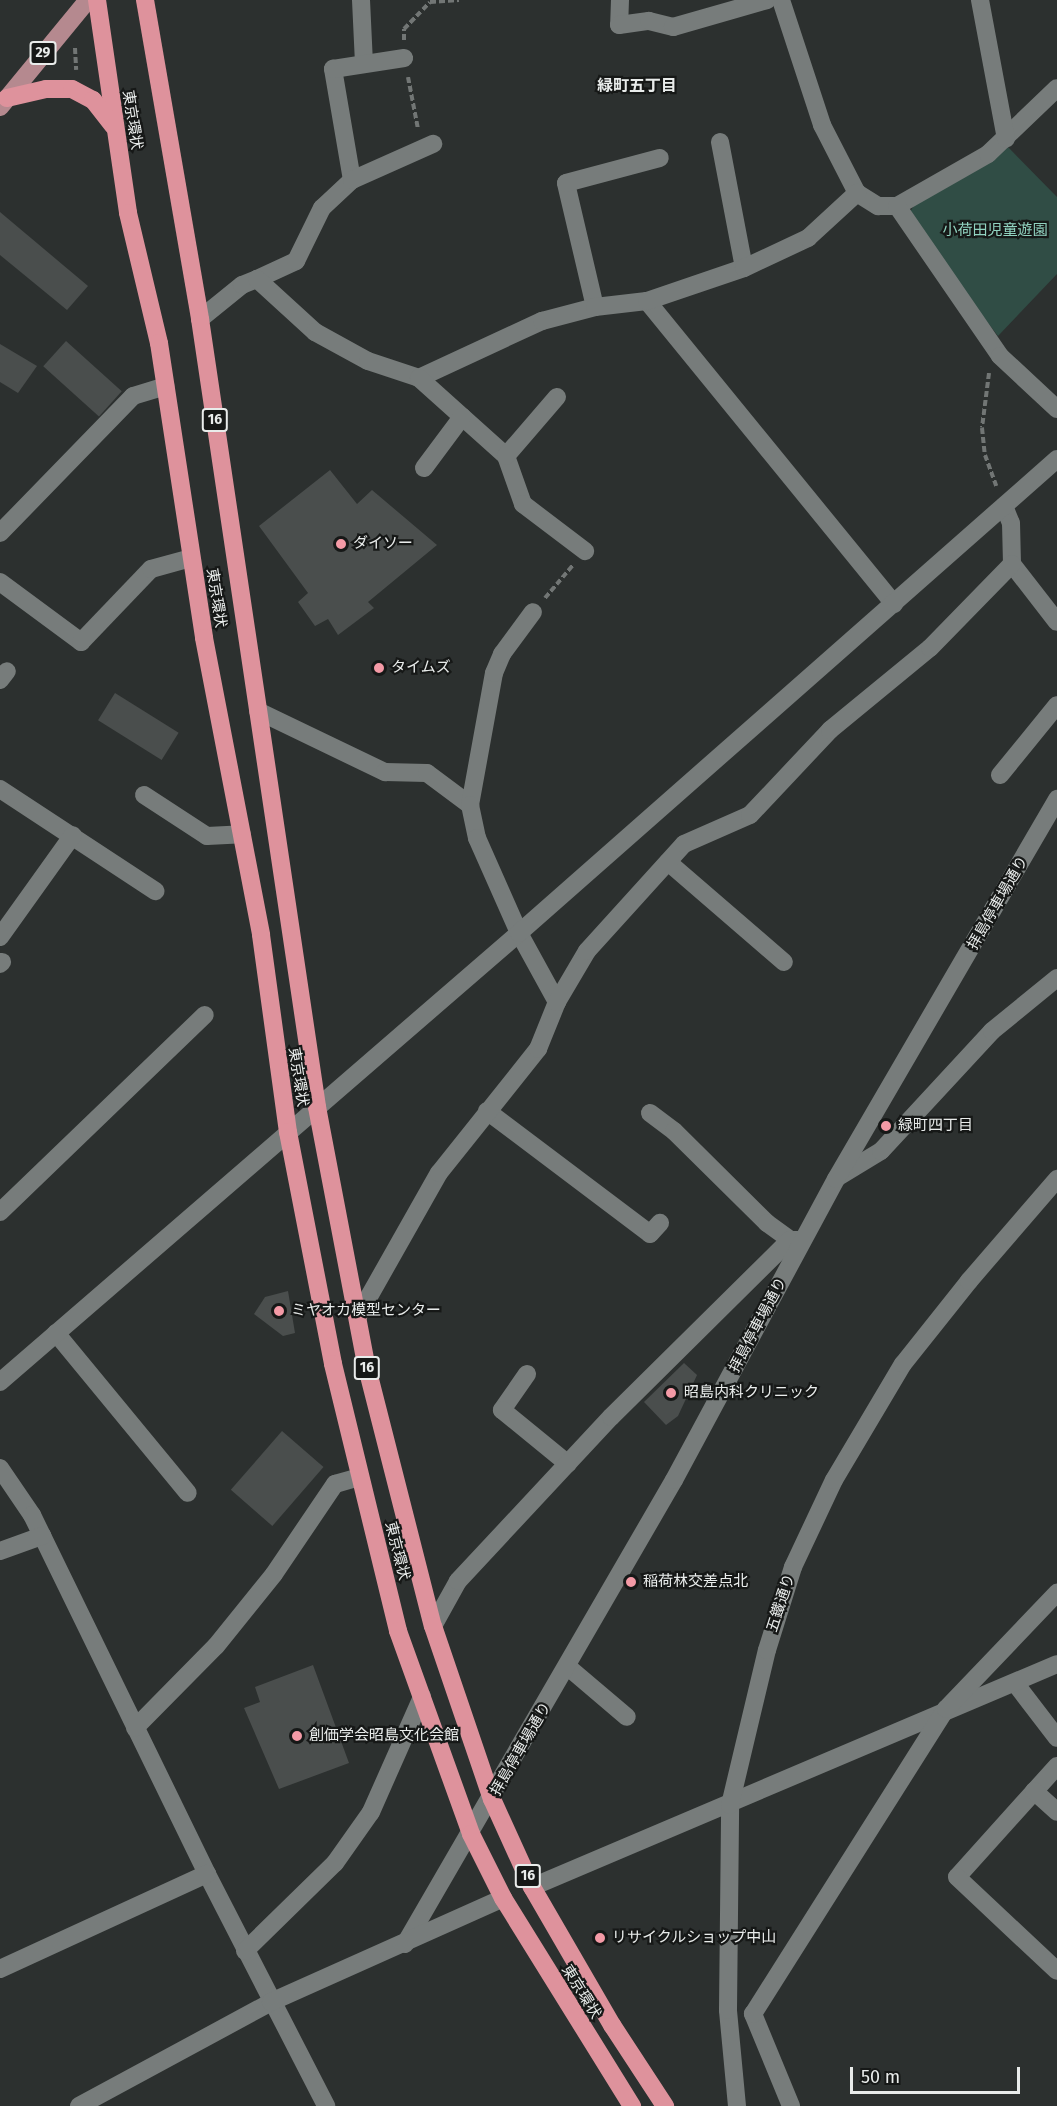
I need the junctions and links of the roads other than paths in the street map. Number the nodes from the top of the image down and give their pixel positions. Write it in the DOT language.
graph roads {
  1 [pos="88,0"];
  2 [pos="97,0"];
  3 [pos="144,0"];
  4 [pos="360,0"];
  5 [pos="620,0"];
  6 [pos="767,0"];
  7 [pos="781,0"];
  8 [pos="980,0"];
  9 [pos="404,58"];
  10 [pos="364,63"];
  11 [pos="1057,88"];
  12 [pos="3,103"];
  13 [pos="115,130"];
  14 [pos="1006,139"];
  15 [pos="720,142"];
  16 [pos="434,144"];
  17 [pos="660,158"];
  18 [pos="352,180"];
  19 [pos="857,193"];
  20 [pos="897,206"];
  21 [pos="744,268"];
  22 [pos="257,279"];
  23 [pos="647,301"];
  24 [pos="595,307"];
  25 [pos="200,319"];
  26 [pos="419,378"];
  27 [pos="165,386"];
  28 [pos="557,397"];
  29 [pos="1057,409"];
  30 [pos="462,417"];
  31 [pos="506,456"];
  32 [pos="1057,459"];
  33 [pos="424,468"];
  34 [pos="1004,506"];
  35 [pos="0,533"];
  36 [pos="585,551"];
  37 [pos="191,558"];
  38 [pos="1012,564"];
  39 [pos="0,582"];
  40 [pos="894,604"];
  41 [pos="533,612"];
  42 [pos="1057,622"];
  43 [pos="1057,705"];
  44 [pos="258,711"];
  45 [pos="1000,775"];
  46 [pos="0,789"];
  47 [pos="144,795"];
  48 [pos="1057,799"];
  49 [pos="470,805"];
  50 [pos="243,834"];
  51 [pos="73,835"];
  52 [pos="668,862"];
  53 [pos="155,891"];
  54 [pos="519,933"];
  55 [pos="0,937"];
  56 [pos="784,962"];
  57 [pos="1057,978"];
  58 [pos="557,1002"];
  59 [pos="205,1015"];
  60 [pos="317,1107"];
  61 [pos="487,1111"];
  62 [pos="650,1113"];
  63 [pos="288,1132"];
  64 [pos="836,1179"];
  65 [pos="1057,1179"];
  66 [pos="0,1212"];
  67 [pos="660,1223"];
  68 [pos="796,1240"];
  69 [pos="357,1316"];
  70 [pos="56,1333"];
  71 [pos="527,1374"];
  72 [pos="0,1382"];
  73 [pos="568,1464"];
  74 [pos="0,1468"];
  75 [pos="360,1478"];
  76 [pos="188,1493"];
  77 [pos="42,1536"];
  78 [pos="0,1551"];
  79 [pos="1057,1593"];
  80 [pos="433,1626"];
  81 [pos="1057,1664"];
  82 [pos="568,1667"];
  83 [pos="1015,1683"];
  84 [pos="422,1698"];
  85 [pos="946,1709"];
  86 [pos="627,1717"];
  87 [pos="135,1728"];
  88 [pos="1057,1738"];
  89 [pos="1057,1766"];
  90 [pos="1034,1791"];
  91 [pos="492,1799"];
  92 [pos="730,1806"];
  93 [pos="1057,1812"];
  94 [pos="471,1834"];
  95 [pos="207,1874"];
  96 [pos="532,1887"];
  97 [pos="503,1898"];
  98 [pos="405,1944"];
  99 [pos="245,1951"];
  100 [pos="0,1969"];
  101 [pos="1057,1971"];
  102 [pos="271,2002"];
  103 [pos="728,2010"];
  104 [pos="753,2014"];
  105 [pos="80,2106"];
  106 [pos="326,2106"];
  107 [pos="632,2106"];
  108 [pos="665,2106"];
  109 [pos="737,2106"];
  110 [pos="791,2106"];
  1 -- 12 [label="main road, 29"];
  2 -- 13 [label="highway, 東京環状 / 16"];
  3 -- 25 [label="highway, 東京環状 / 16"];
  4 -- 10 [label="street"];
  5 -- 6 [label="street"];
  7 -- 19 [label="street"];
  8 -- 14 [label="street"];
  9 -- 10 [label="street"];
  10 -- 18 [label="street"];
  11 -- 14 [label="street"];
  12 -- 13 [label="highway"];
  13 -- 27 [label="highway, 東京環状 / 16"];
  14 -- 20 [label="street"];
  15 -- 21 [label="street"];
  16 -- 18 [label="street"];
  17 -- 24 [label="street"];
  18 -- 22 [label="street"];
  19 -- 20 [label="street"];
  19 -- 21 [label="street"];
  20 -- 29 [label="street"];
  21 -- 23 [label="street"];
  22 -- 25 [label="street"];
  22 -- 26 [label="street"];
  23 -- 24 [label="street"];
  23 -- 40 [label="street"];
  24 -- 26 [label="street"];
  25 -- 44 [label="highway, 東京環状 / 16"];
  26 -- 30 [label="street"];
  27 -- 35 [label="street"];
  27 -- 37 [label="highway, 東京環状 / 16"];
  28 -- 31 [label="street"];
  30 -- 31 [label="street"];
  30 -- 33 [label="street"];
  31 -- 36 [label="street"];
  32 -- 34 [label="street"];
  34 -- 38 [label="street"];
  34 -- 40 [label="street"];
  37 -- 39 [label="street"];
  37 -- 50 [label="highway, 東京環状 / 16"];
  38 -- 42 [label="street"];
  38 -- 52 [label="street"];
  40 -- 54 [label="street"];
  41 -- 49 [label="street"];
  43 -- 45 [label="street"];
  44 -- 49 [label="street"];
  44 -- 60 [label="highway, 東京環状 / 16"];
  46 -- 51 [label="street"];
  47 -- 50 [label="street"];
  48 -- 64 [label="street, 拝島停車場通り"];
  49 -- 54 [label="street"];
  50 -- 63 [label="highway, 東京環状 / 16"];
  51 -- 53 [label="street"];
  51 -- 55 [label="street"];
  52 -- 56 [label="street"];
  52 -- 58 [label="street"];
  54 -- 58 [label="street"];
  54 -- 60 [label="street"];
  57 -- 64 [label="street"];
  58 -- 61 [label="street"];
  59 -- 66 [label="street"];
  60 -- 63 [label="street"];
  60 -- 69 [label="highway, 東京環状 / 16"];
  61 -- 67 [label="street"];
  61 -- 69 [label="street"];
  62 -- 68 [label="street"];
  63 -- 70 [label="street"];
  63 -- 75 [label="highway, 東京環状 / 16"];
  64 -- 68 [label="street, 拝島停車場通り"];
  65 -- 92 [label="street, 五鐵通り"];
  68 -- 73 [label="street"];
  68 -- 82 [label="street, 拝島停車場通り"];
  69 -- 80 [label="highway, 東京環状 / 16"];
  70 -- 72 [label="street"];
  70 -- 76 [label="street"];
  71 -- 73 [label="street"];
  73 -- 80 [label="street"];
  74 -- 77 [label="street"];
  75 -- 84 [label="highway, 東京環状 / 16"];
  75 -- 87 [label="street"];
  77 -- 78 [label="street"];
  77 -- 87 [label="street"];
  79 -- 85 [label="street"];
  80 -- 91 [label="highway, 東京環状 / 16"];
  81 -- 83 [label="street"];
  82 -- 86 [label="street"];
  82 -- 91 [label="street, 拝島停車場通り"];
  83 -- 85 [label="street"];
  83 -- 88 [label="street"];
  84 -- 94 [label="highway, 東京環状 / 16"];
  84 -- 99 [label="street"];
  85 -- 92 [label="street"];
  85 -- 104 [label="street"];
  87 -- 95 [label="street"];
  89 -- 90 [label="street"];
  90 -- 93 [label="street"];
  90 -- 101 [label="street"];
  91 -- 94 [label="street, 拝島停車場通り"];
  91 -- 96 [label="highway, 東京環状 / 16"];
  92 -- 96 [label="street"];
  92 -- 103 [label="street, 五鐵通り"];
  94 -- 97 [label="highway, 東京環状 / 16"];
  94 -- 98 [label="street, 拝島停車場通り"];
  95 -- 99 [label="street"];
  95 -- 100 [label="street"];
  96 -- 108 [label="highway, 東京環状 / 16"];
  97 -- 98 [label="street"];
  97 -- 107 [label="highway, 東京環状 / 16"];
  98 -- 102 [label="street"];
  99 -- 102 [label="street"];
  102 -- 105 [label="street"];
  102 -- 106 [label="street"];
  103 -- 104 [label="street"];
  103 -- 109 [label="street, 五鐵通り"];
  104 -- 110 [label="street"];
}
